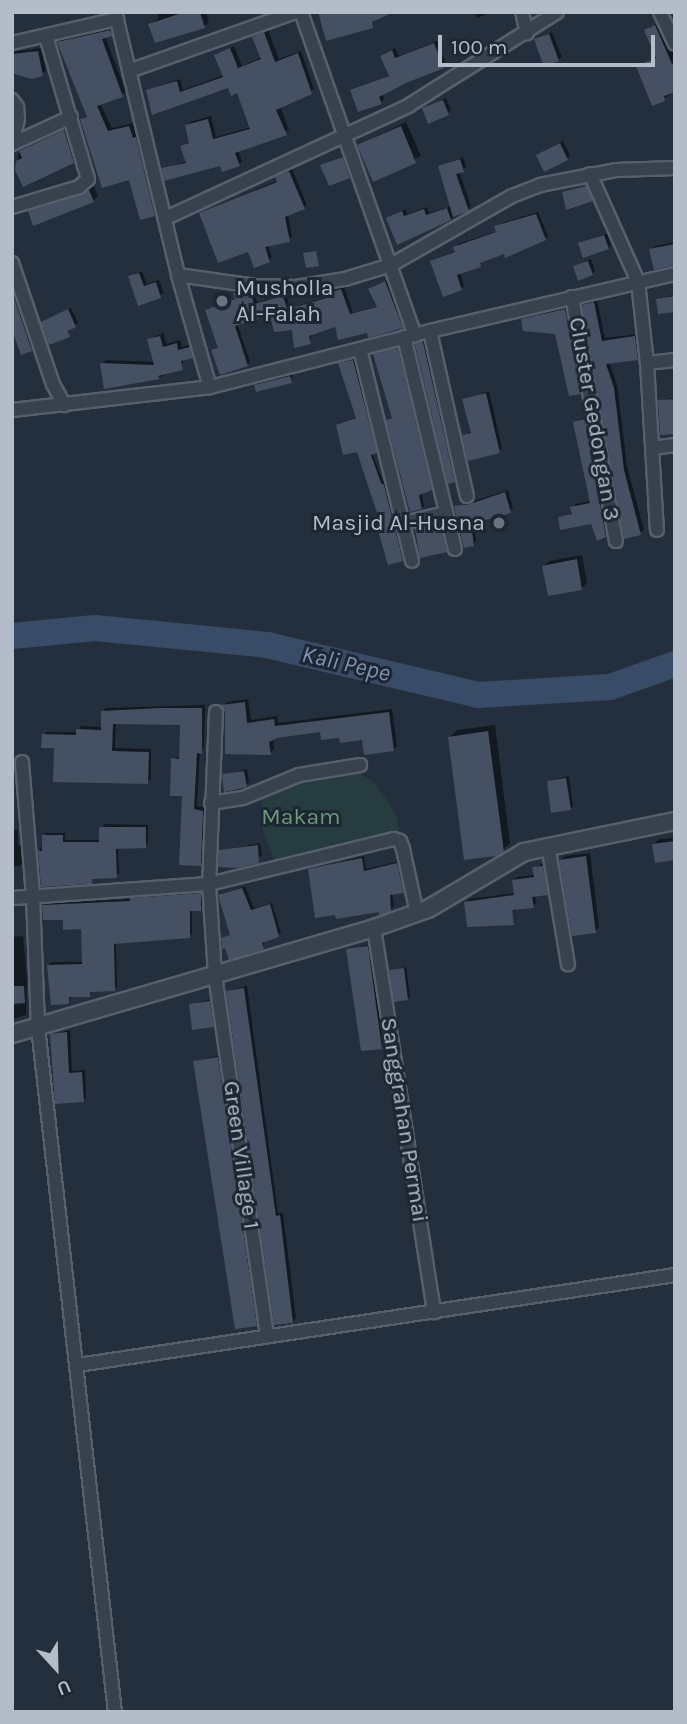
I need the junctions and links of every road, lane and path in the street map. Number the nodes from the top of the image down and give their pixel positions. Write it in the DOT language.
graph roads {
  1 [pos="299,12"];
  2 [pos="522,12"];
  3 [pos="556,12"];
  4 [pos="660,12"];
  5 [pos="116,16"];
  6 [pos="527,33"];
  7 [pos="46,36"];
  8 [pos="12,43"];
  9 [pos="675,44"];
  10 [pos="129,71"];
  11 [pos="12,100"];
  12 [pos="71,117"];
  13 [pos="345,137"];
  14 [pos="12,144"];
  15 [pos="675,168"];
  16 [pos="590,174"];
  17 [pos="12,207"];
  18 [pos="166,218"];
  19 [pos="12,263"];
  20 [pos="391,265"];
  21 [pos="675,274"];
  22 [pos="178,275"];
  23 [pos="638,282"];
  24 [pos="572,297"];
  25 [pos="430,331"];
  26 [pos="410,336"];
  27 [pos="360,349"];
  28 [pos="675,360"];
  29 [pos="647,363"];
  30 [pos="210,387"];
  31 [pos="64,405"];
  32 [pos="12,410"];
  33 [pos="675,445"];
  34 [pos="653,448"];
  35 [pos="467,496"];
  36 [pos="446,513"];
  37 [pos="403,523"];
  38 [pos="657,530"];
  39 [pos="616,541"];
  40 [pos="455,550"];
  41 [pos="412,561"];
  42 [pos="216,712"];
  43 [pos="22,762"];
  44 [pos="360,765"];
  45 [pos="211,803"];
  46 [pos="675,821"];
  47 [pos="548,845"];
  48 [pos="209,884"];
  49 [pos="33,896"];
  50 [pos="12,898"];
  51 [pos="417,913"];
  52 [pos="374,928"];
  53 [pos="568,964"];
  54 [pos="215,975"];
  55 [pos="38,1027"];
  56 [pos="12,1034"];
  57 [pos="675,1275"];
  58 [pos="434,1312"];
  59 [pos="267,1336"];
  60 [pos="78,1365"];
  61 [pos="115,1712"];
  1 -- 10 [label="street"];
  1 -- 13 [label="street"];
  2 -- 6 [label="street"];
  3 -- 6 [label="street"];
  4 -- 9 [label="street"];
  5 -- 7 [label="street"];
  5 -- 10 [label="street"];
  6 -- 13 [label="street"];
  7 -- 8 [label="street"];
  7 -- 12 [label="street"];
  10 -- 18 [label="street"];
  11 -- 14 [label="street"];
  12 -- 14 [label="street"];
  12 -- 17 [label="street"];
  13 -- 18 [label="street"];
  13 -- 20 [label="street"];
  15 -- 16 [label="street"];
  16 -- 20 [label="street"];
  16 -- 23 [label="street"];
  18 -- 22 [label="street"];
  19 -- 31 [label="street"];
  20 -- 22 [label="street"];
  20 -- 26 [label="street"];
  21 -- 23 [label="street"];
  22 -- 30 [label="street"];
  23 -- 24 [label="street"];
  23 -- 29 [label="street"];
  24 -- 25 [label="street"];
  24 -- 39 [label="street, Cluster Gedongan 3"];
  25 -- 26 [label="street"];
  25 -- 35 [label="street"];
  26 -- 27 [label="street"];
  26 -- 36 [label="street"];
  27 -- 30 [label="street"];
  27 -- 37 [label="street"];
  28 -- 29 [label="street"];
  29 -- 34 [label="street"];
  30 -- 31 [label="street"];
  31 -- 32 [label="street"];
  33 -- 34 [label="street"];
  34 -- 38 [label="street"];
  36 -- 37 [label="street"];
  36 -- 40 [label="street"];
  37 -- 41 [label="street"];
  42 -- 45 [label="street, Green Village 1"];
  43 -- 49 [label="street"];
  44 -- 45 [label="street"];
  45 -- 48 [label="street, Green Village 1"];
  46 -- 47 [label="street"];
  47 -- 51 [label="street"];
  47 -- 53 [label="street"];
  48 -- 49 [label="street"];
  48 -- 51 [label="street"];
  48 -- 54 [label="street, Green Village 1"];
  49 -- 50 [label="street"];
  49 -- 55 [label="street"];
  51 -- 52 [label="street"];
  52 -- 54 [label="street"];
  52 -- 58 [label="street, Sanggrahan Permai"];
  54 -- 55 [label="street"];
  54 -- 59 [label="street, Green Village 1"];
  55 -- 56 [label="street"];
  55 -- 60 [label="street"];
  57 -- 58 [label="street"];
  58 -- 59 [label="street"];
  59 -- 60 [label="street"];
  60 -- 61 [label="street"];
}
